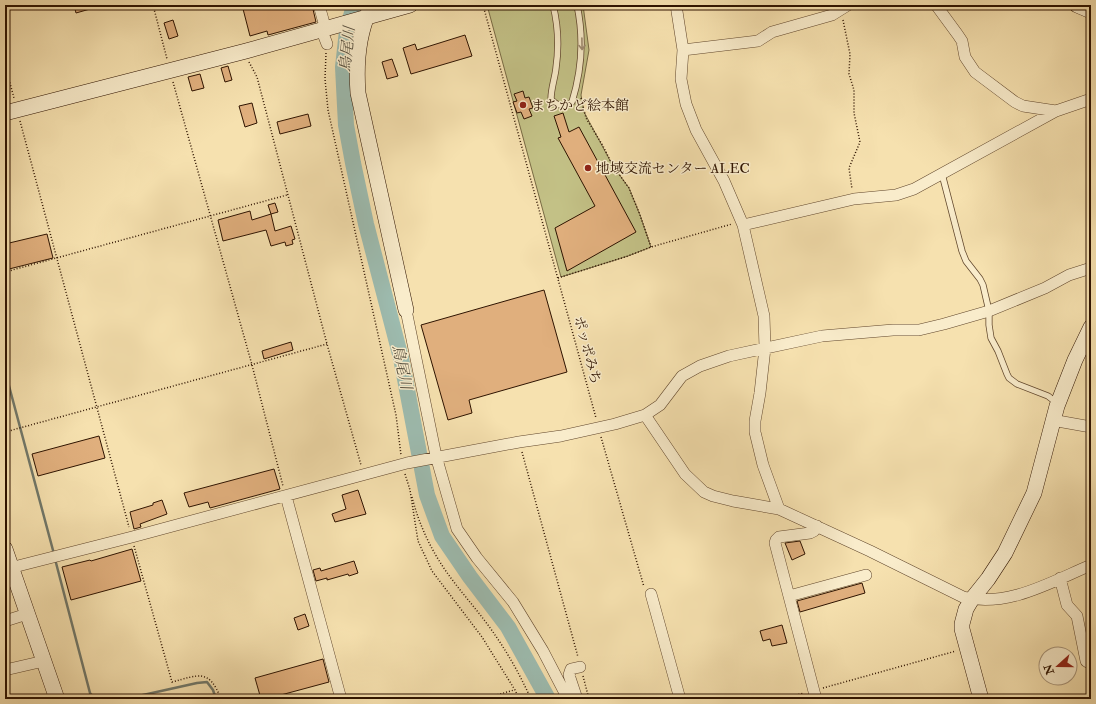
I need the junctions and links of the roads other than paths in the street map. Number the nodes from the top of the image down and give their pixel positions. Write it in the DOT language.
graph roads {
  1 [pos="319,5"];
  2 [pos="410,5"];
  3 [pos="553,5"];
  4 [pos="577,5"];
  5 [pos="676,5"];
  6 [pos="936,5"];
  7 [pos="1077,5"];
  8 [pos="844,7"];
  9 [pos="1091,11"];
  10 [pos="365,14"];
  11 [pos="326,34"];
  12 [pos="683,50"];
  13 [pos="1091,99"];
  14 [pos="11,111"];
  15 [pos="1056,111"];
  16 [pos="942,174"];
  17 [pos="742,223"];
  18 [pos="1091,268"];
  19 [pos="406,310"];
  20 [pos="989,311"];
  21 [pos="1091,327"];
  22 [pos="765,348"];
  23 [pos="1058,404"];
  24 [pos="645,415"];
  25 [pos="1052,420"];
  26 [pos="1091,427"];
  27 [pos="434,457"];
  28 [pos="286,496"];
  29 [pos="779,509"];
  30 [pos="818,526"];
  31 [pos="5,549"];
  32 [pos="1091,565"];
  33 [pos="8,569"];
  34 [pos="866,575"];
  35 [pos="1060,578"];
  36 [pos="648,593"];
  37 [pos="789,596"];
  38 [pos="972,599"];
  39 [pos="27,614"];
  40 [pos="5,621"];
  41 [pos="44,661"];
  42 [pos="1091,664"];
  43 [pos="580,666"];
  44 [pos="5,670"];
  45 [pos="815,695"];
  46 [pos="57,699"];
  47 [pos="341,699"];
  48 [pos="568,699"];
  49 [pos="577,699"];
  50 [pos="680,699"];
  51 [pos="981,699"];
  1 -- 11 [label="street"];
  2 -- 10 [label="street"];
  4 -- 3 [label="lane, one-way"];
  5 -- 12 [label="street"];
  6 -- 15 [label="street"];
  7 -- 9 [label="street"];
  8 -- 12 [label="street"];
  10 -- 11 [label="street"];
  10 -- 19 [label="street"];
  11 -- 14 [label="street"];
  12 -- 17 [label="street"];
  13 -- 15 [label="street"];
  15 -- 16 [label="street"];
  16 -- 17 [label="street"];
  16 -- 20 [label="lane"];
  17 -- 22 [label="street"];
  18 -- 20 [label="street"];
  19 -- 27 [label="street"];
  20 -- 22 [label="street"];
  20 -- 23 [label="lane"];
  21 -- 23 [label="street"];
  22 -- 24 [label="street"];
  22 -- 29 [label="street"];
  23 -- 25 [label="street"];
  24 -- 27 [label="street"];
  24 -- 29 [label="street"];
  25 -- 26 [label="street"];
  25 -- 38 [label="street"];
  27 -- 28 [label="street"];
  27 -- 48 [label="street"];
  28 -- 33 [label="street"];
  28 -- 47 [label="street"];
  29 -- 30 [label="street"];
  30 -- 37 [label="street"];
  30 -- 38 [label="street"];
  31 -- 33 [label="street"];
  32 -- 35 [label="street"];
  33 -- 39 [label="street"];
  34 -- 37 [label="street"];
  35 -- 38 [label="street"];
  35 -- 42 [label="street"];
  36 -- 50 [label="street"];
  37 -- 45 [label="street"];
  38 -- 51 [label="street"];
  39 -- 40 [label="street"];
  39 -- 41 [label="street"];
  41 -- 44 [label="street"];
  41 -- 46 [label="street"];
  43 -- 49 [label="street"];
}
